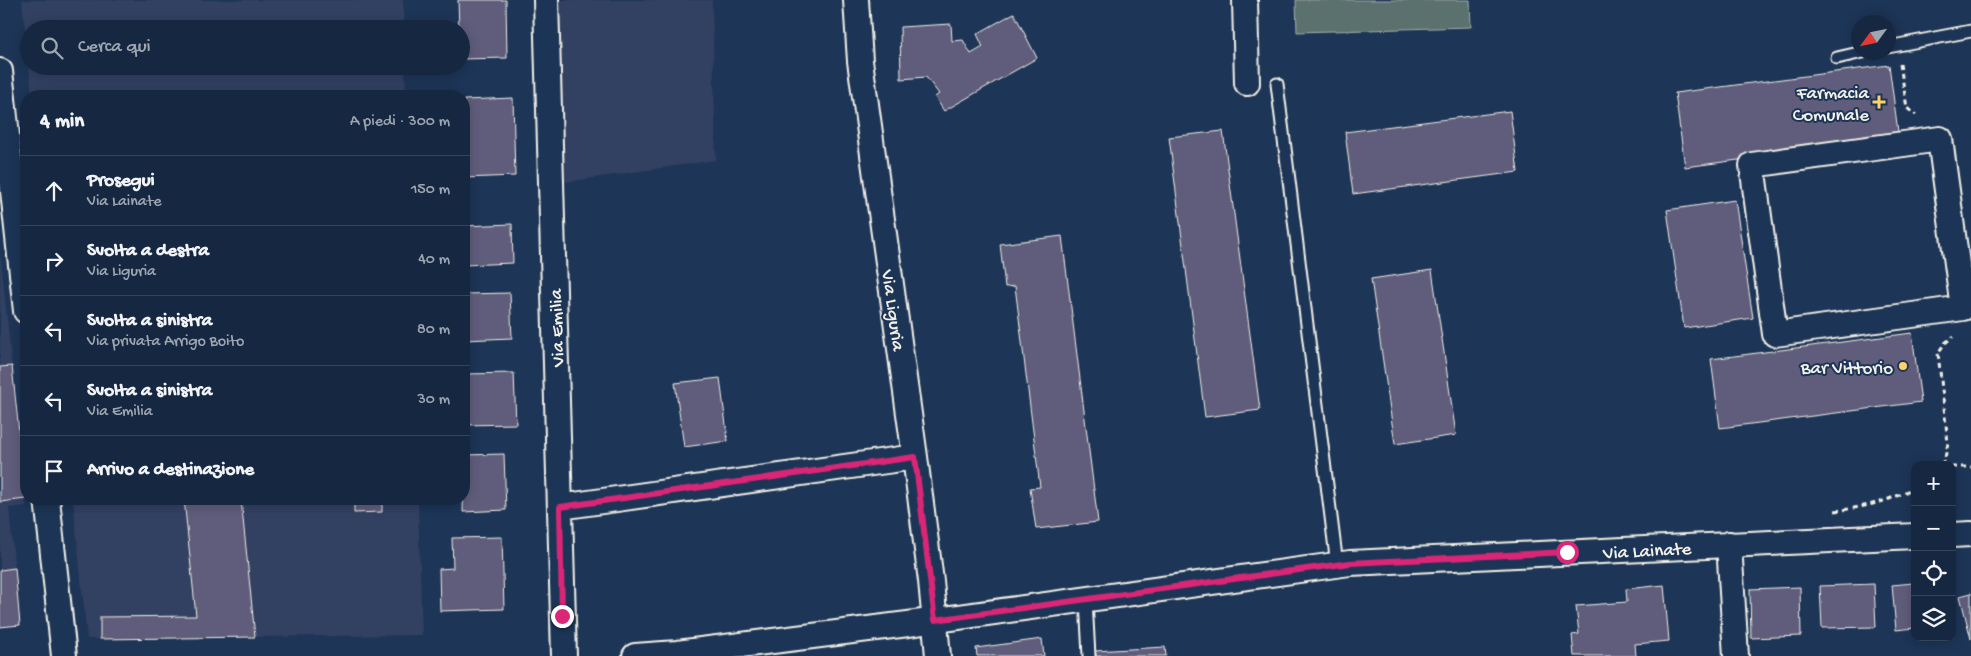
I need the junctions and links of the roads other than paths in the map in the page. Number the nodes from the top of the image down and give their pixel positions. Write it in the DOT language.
graph roads {
  1 [pos="546,0"];
  2 [pos="856,0"];
  3 [pos="1245,0"];
  4 [pos="1971,31"];
  5 [pos="1896,46"];
  6 [pos="1851,55"];
  7 [pos="1837,58"];
  8 [pos="0,71"];
  9 [pos="1246,83"];
  10 [pos="1277,84"];
  11 [pos="20,256"];
  12 [pos="1775,334"];
  13 [pos="915,457"];
  14 [pos="48,505"];
  15 [pos="560,507"];
  16 [pos="1971,534"];
  17 [pos="1956,535"];
  18 [pos="1911,536"];
  19 [pos="1729,544"];
  20 [pos="1337,565"];
  21 [pos="1086,600"];
  22 [pos="935,620"];
  23 [pos="677,655"];
  24 [pos="64,656"];
  25 [pos="564,656"];
  26 [pos="635,656"];
  27 [pos="938,656"];
  28 [pos="1089,656"];
  29 [pos="1736,656"];
  1 -- 15 [label="street, Via Emilia"];
  2 -- 13 [label="street, Via Liguria"];
  3 -- 9 [label="street"];
  4 -- 5 [label="lane"];
  6 -- 7 [label="lane"];
  8 -- 11 [label="street"];
  10 -- 20 [label="lane"];
  12 -- 12 [label="street"];
  13 -- 15 [label="street"];
  13 -- 22 [label="street, Via Liguria"];
  14 -- 24 [label="street"];
  15 -- 25 [label="street, Via Emilia"];
  16 -- 17 [label="street"];
  18 -- 19 [label="street, Via Lainate"];
  19 -- 20 [label="street, Via Lainate"];
  19 -- 29 [label="street"];
  20 -- 21 [label="street, Via Lainate"];
  21 -- 22 [label="street, Via Lainate"];
  21 -- 28 [label="lane"];
  22 -- 23 [label="street, Via Lainate"];
  22 -- 27 [label="street, Via Liguria"];
  23 -- 26 [label="street, Via Lainate"];
}
